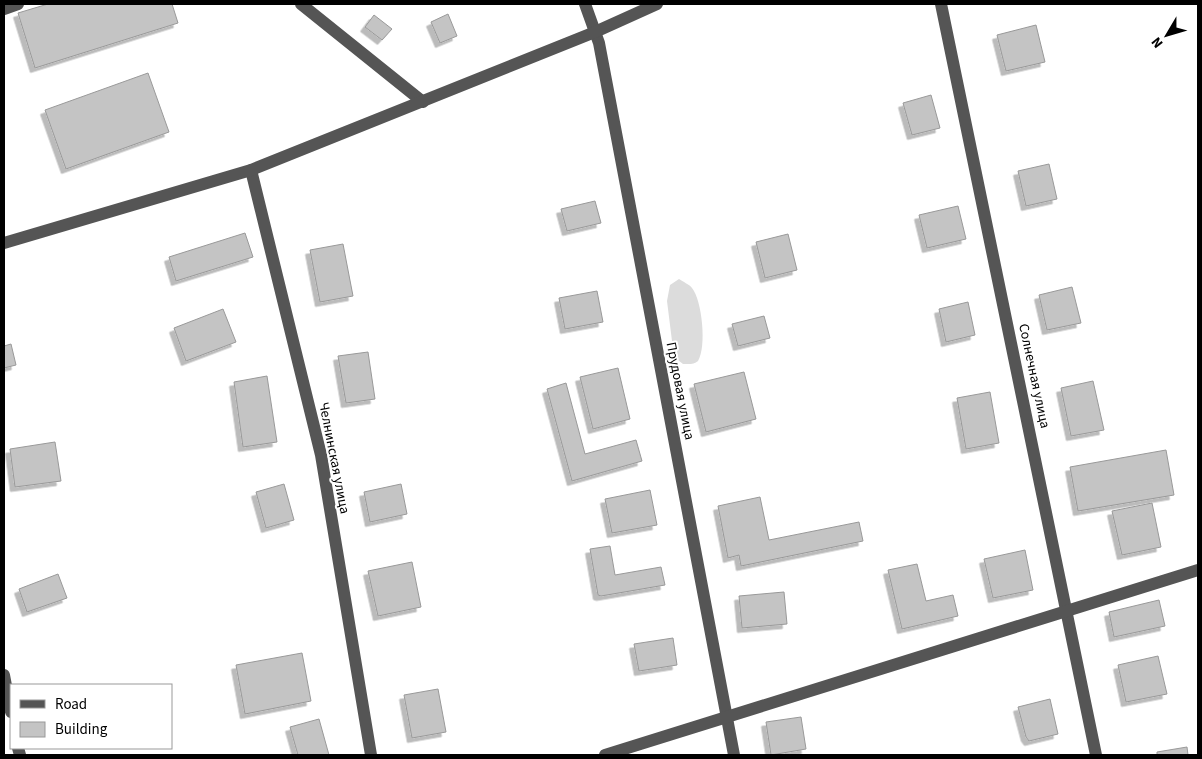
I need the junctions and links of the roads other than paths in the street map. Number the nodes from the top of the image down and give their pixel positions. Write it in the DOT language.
graph roads {
  1 [pos="18,4"];
  2 [pos="301,4"];
  3 [pos="585,4"];
  4 [pos="656,4"];
  5 [pos="940,4"];
  6 [pos="4,9"];
  7 [pos="595,32"];
  8 [pos="423,102"];
  9 [pos="250,170"];
  10 [pos="4,243"];
  11 [pos="1198,570"];
  12 [pos="1068,612"];
  13 [pos="4,675"];
  14 [pos="10,707"];
  15 [pos="727,718"];
  16 [pos="371,755"];
  17 [pos="605,755"];
  18 [pos="734,755"];
  19 [pos="1096,755"];
  1 -- 6 [label="street"];
  2 -- 8 [label="street"];
  3 -- 7 [label="street, Прудовая улица"];
  4 -- 7 [label="street"];
  5 -- 12 [label="street, Солнечная улица"];
  7 -- 8 [label="street"];
  7 -- 15 [label="street, Прудовая улица"];
  8 -- 9 [label="street"];
  9 -- 10 [label="street"];
  9 -- 16 [label="street, Челнинская улица"];
  11 -- 12 [label="street"];
  12 -- 15 [label="street"];
  12 -- 19 [label="street, Солнечная улица"];
  13 -- 14 [label="street"];
  15 -- 17 [label="street"];
  15 -- 18 [label="street, Прудовая улица"];
}
